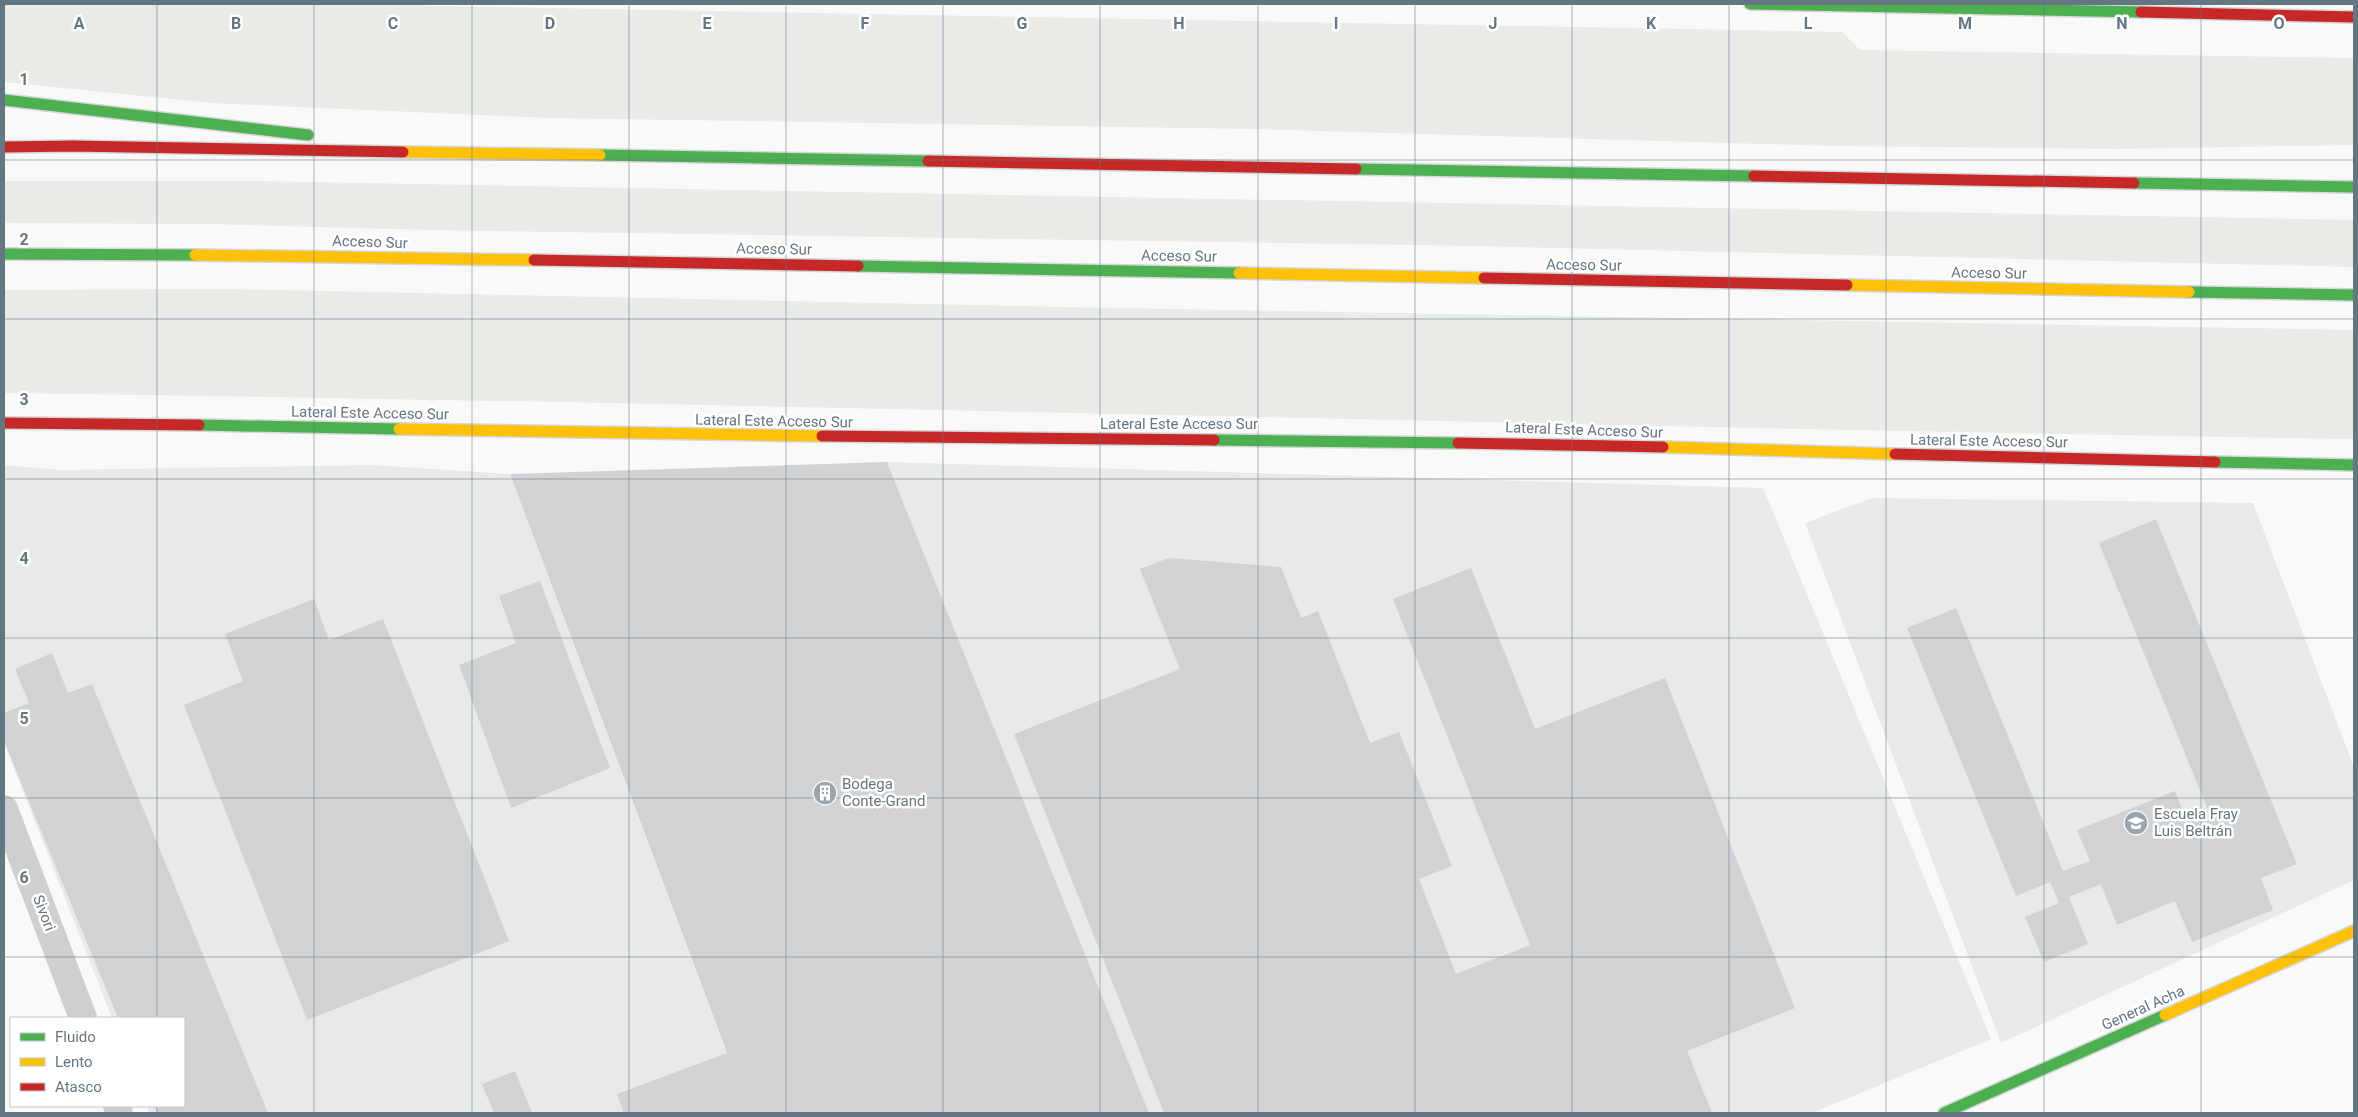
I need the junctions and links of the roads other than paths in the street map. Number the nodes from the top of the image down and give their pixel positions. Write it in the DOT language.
graph roads {
  1 [pos="1750,4"];
  2 [pos="2354,17"];
  3 [pos="4,100"];
  4 [pos="317,136"];
  5 [pos="347,139"];
  6 [pos="4,147"];
  7 [pos="463,153"];
  8 [pos="2354,187"];
  9 [pos="4,254"];
  10 [pos="2354,295"];
  11 [pos="4,423"];
  12 [pos="2354,466"];
  13 [pos="4,809"];
  14 [pos="2354,931"];
  15 [pos="83,1017"];
  16 [pos="1944,1113"];
  1 -- 2 [label="main road"];
  3 -- 4 [label="main road"];
  5 -- 7 [label="main road"];
  6 -- 7 [label="main road"];
  7 -- 8 [label="main road"];
  9 -- 10 [label="main road, Acceso Sur"];
  11 -- 12 [label="main road, Lateral Este Acceso Sur"];
  13 -- 15 [label="street, Sivori"];
  14 -- 16 [label="main road, General Acha"];
}
